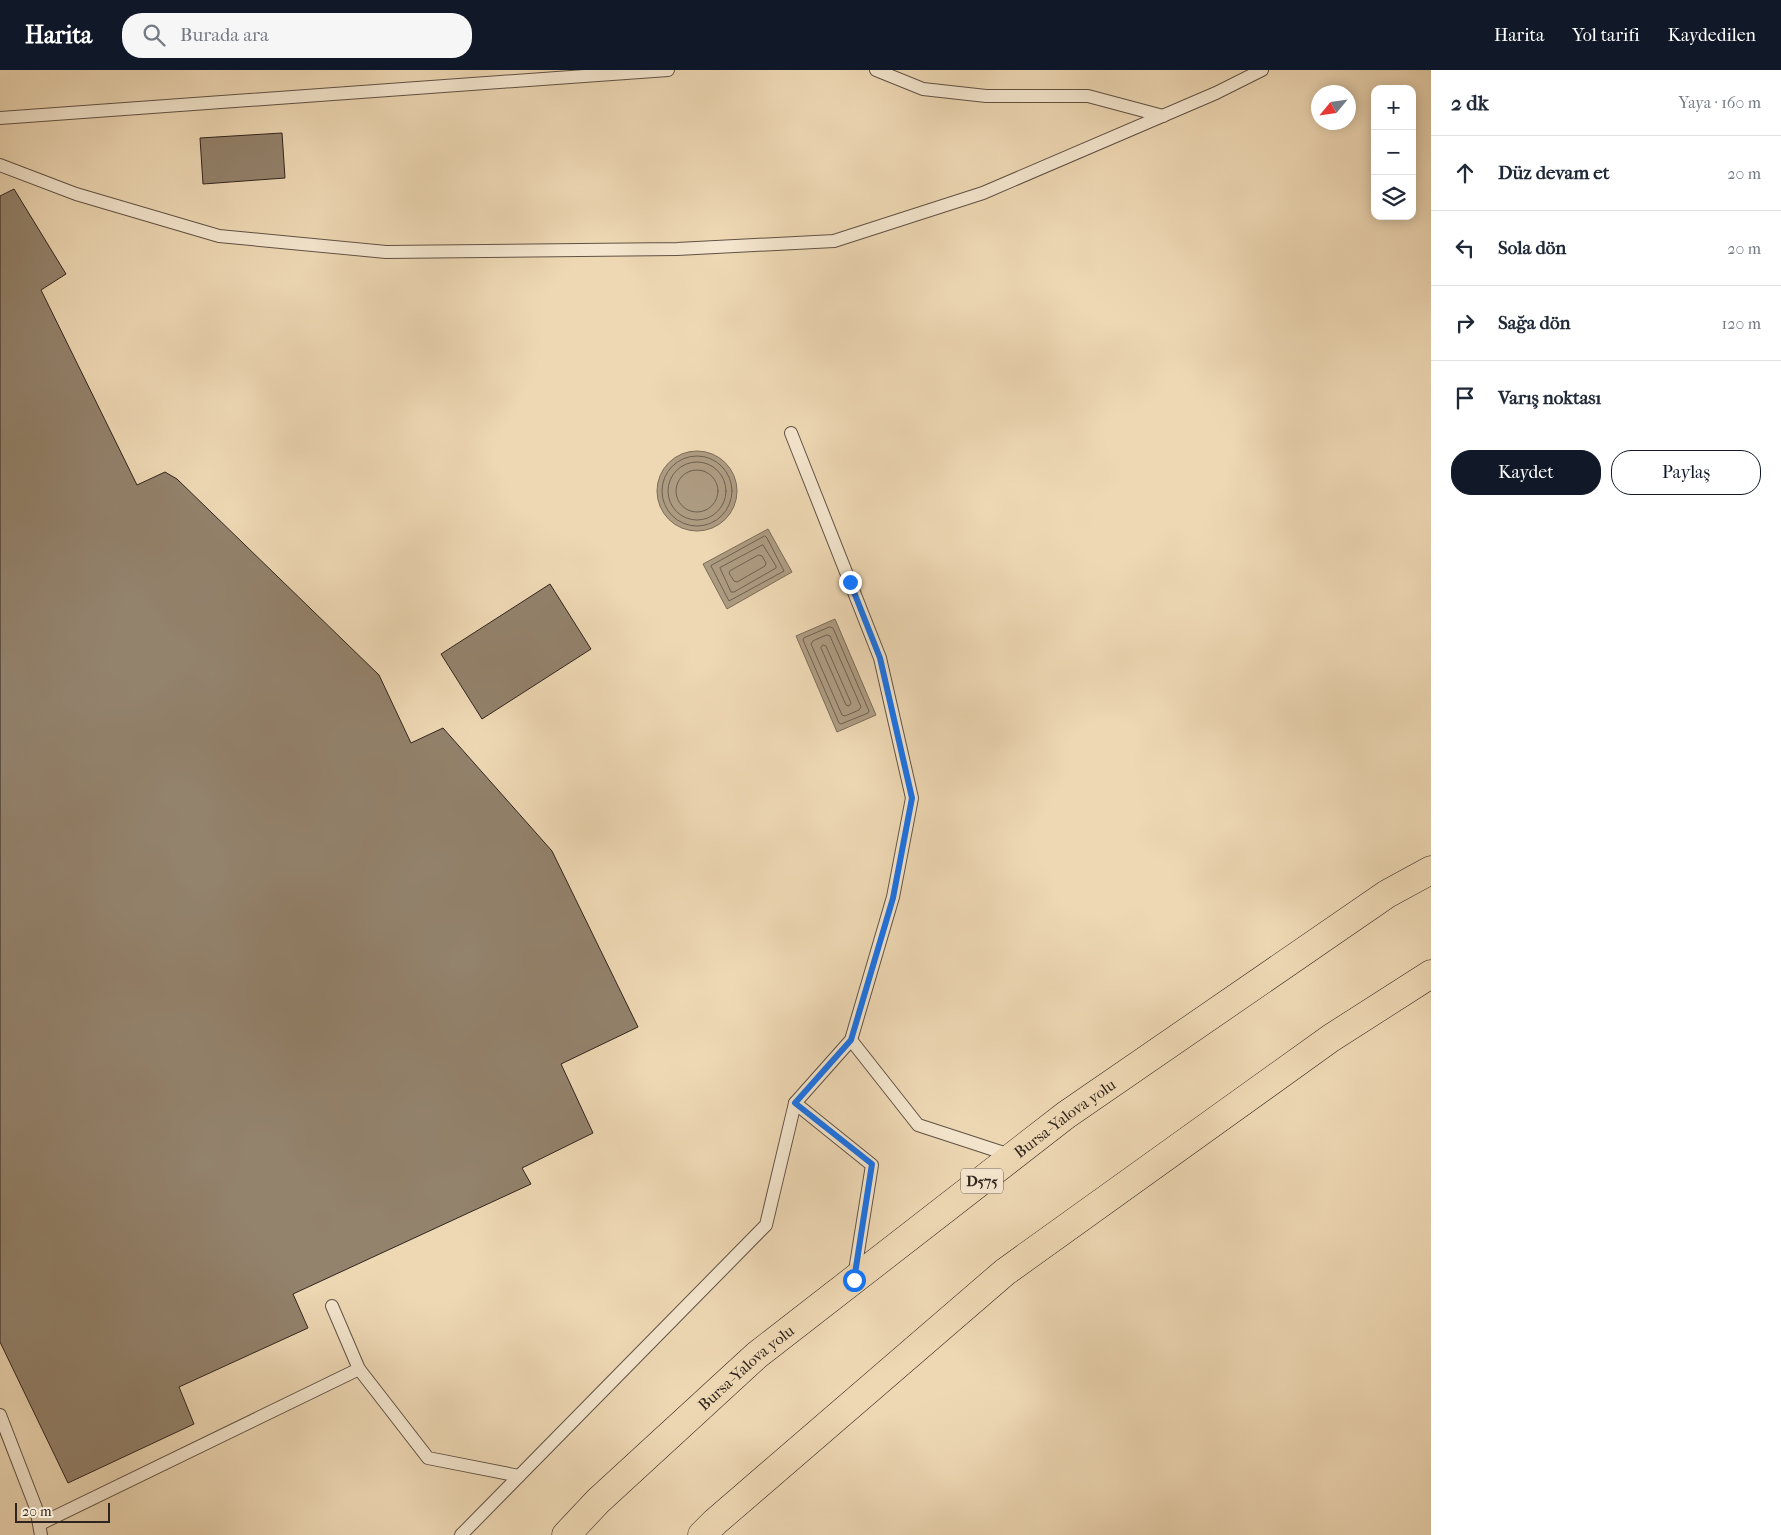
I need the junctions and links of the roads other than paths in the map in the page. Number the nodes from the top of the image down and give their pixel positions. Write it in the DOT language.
graph roads {
  1 [pos="668,70"];
  2 [pos="876,70"];
  3 [pos="1262,70"];
  4 [pos="1163,116"];
  5 [pos="0,118"];
  6 [pos="0,165"];
  7 [pos="791,433"];
  8 [pos="1431,870"];
  9 [pos="1431,974"];
  10 [pos="851,1040"];
  11 [pos="795,1103"];
  12 [pos="1013,1156"];
  13 [pos="854,1280"];
  14 [pos="332,1306"];
  15 [pos="359,1369"];
  16 [pos="0,1415"];
  17 [pos="519,1476"];
  18 [pos="41,1530"];
  19 [pos="461,1535"];
  20 [pos="566,1535"];
  21 [pos="702,1535"];
  1 -- 5 [label="lane"];
  2 -- 4 [label="lane"];
  3 -- 4 [label="lane"];
  4 -- 6 [label="lane"];
  7 -- 10 [label="lane"];
  8 -- 12 [label="highway, Bursa-Yalova yolu / D575"];
  9 -- 21 [label="highway"];
  10 -- 11 [label="lane"];
  10 -- 12 [label="lane"];
  11 -- 13 [label="lane"];
  11 -- 17 [label="lane"];
  12 -- 13 [label="highway, Bursa-Yalova yolu / D575"];
  13 -- 20 [label="highway, Bursa-Yalova yolu / D575"];
  14 -- 15 [label="lane"];
  15 -- 17 [label="lane"];
  15 -- 18 [label="lane"];
  16 -- 18 [label="lane"];
  17 -- 19 [label="lane"];
}
